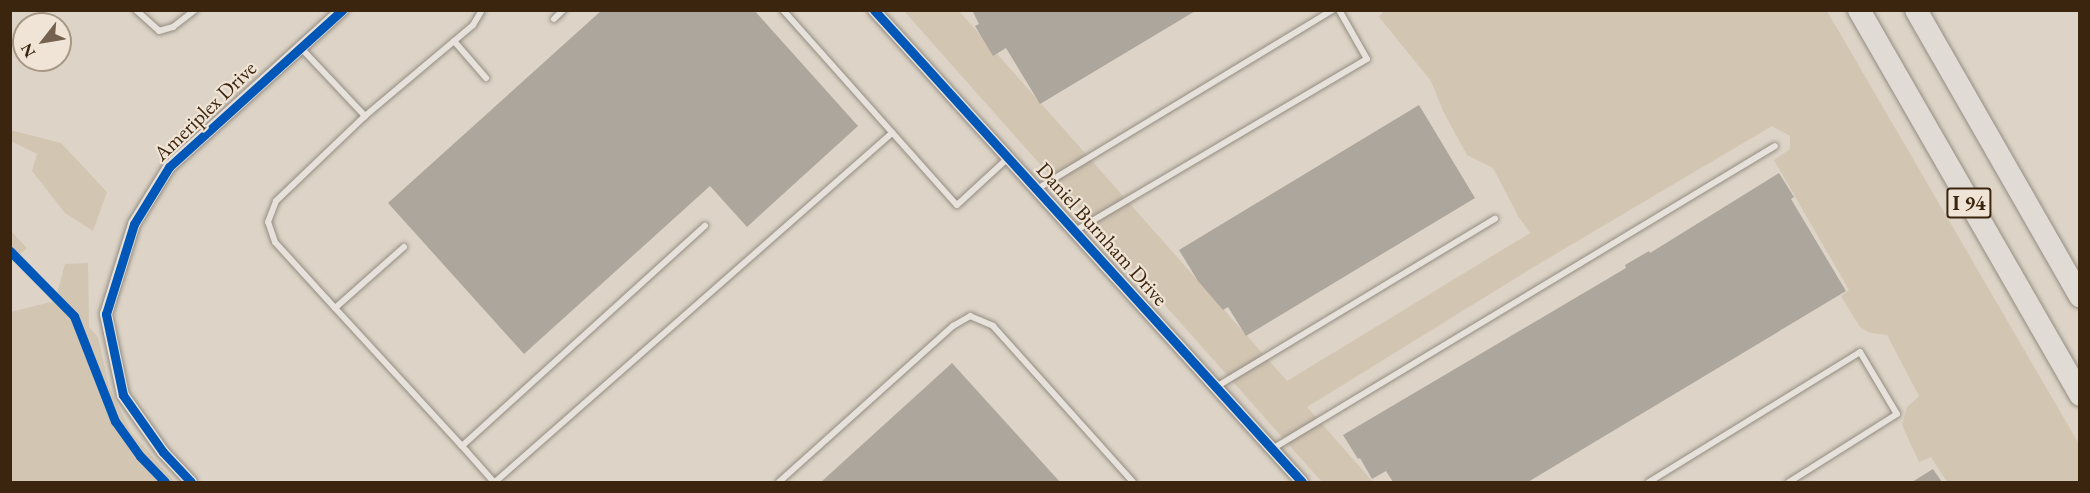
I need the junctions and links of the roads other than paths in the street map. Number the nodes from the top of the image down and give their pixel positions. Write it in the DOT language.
graph roads {
  1 [pos="136,10"];
  2 [pos="195,10"];
  3 [pos="342,10"];
  4 [pos="482,10"];
  5 [pos="563,10"];
  6 [pos="783,10"];
  7 [pos="1332,10"];
  8 [pos="1340,10"];
  9 [pos="1859,10"];
  10 [pos="1916,10"];
  11 [pos="876,11"];
  12 [pos="554,19"];
  13 [pos="454,41"];
  14 [pos="299,46"];
  15 [pos="486,78"];
  16 [pos="365,116"];
  17 [pos="892,133"];
  18 [pos="1775,146"];
  19 [pos="1008,158"];
  20 [pos="1036,189"];
  21 [pos="1495,219"];
  22 [pos="705,226"];
  23 [pos="1074,232"];
  24 [pos="404,247"];
  25 [pos="2079,296"];
  26 [pos="335,308"];
  27 [pos="1216,387"];
  28 [pos="2079,395"];
  29 [pos="462,446"];
  30 [pos="1272,449"];
  31 [pos="192,483"];
  32 [pos="495,483"];
  33 [pos="779,483"];
  34 [pos="1133,483"];
  35 [pos="1302,483"];
  36 [pos="1649,483"];
  37 [pos="1789,483"];
  1 -- 2 [label="lane"];
  3 -- 14 [label="street, Ameriplex Drive"];
  4 -- 13 [label="lane"];
  5 -- 12 [label="lane"];
  6 -- 17 [label="lane"];
  7 -- 20 [label="lane"];
  8 -- 23 [label="lane"];
  9 -- 28 [label="highway, I 94"];
  10 -- 25 [label="highway, I 94"];
  11 -- 19 [label="street, Daniel Burnham Drive"];
  13 -- 15 [label="lane"];
  13 -- 16 [label="lane"];
  14 -- 16 [label="lane"];
  14 -- 31 [label="street, Ameriplex Drive"];
  16 -- 26 [label="lane"];
  17 -- 19 [label="lane"];
  17 -- 32 [label="lane"];
  18 -- 30 [label="lane"];
  19 -- 20 [label="street, Daniel Burnham Drive"];
  20 -- 23 [label="street, Daniel Burnham Drive"];
  21 -- 27 [label="lane"];
  22 -- 29 [label="lane"];
  23 -- 27 [label="street, Daniel Burnham Drive"];
  24 -- 26 [label="lane"];
  26 -- 29 [label="lane"];
  27 -- 30 [label="street, Daniel Burnham Drive"];
  29 -- 32 [label="lane"];
  30 -- 35 [label="street, Daniel Burnham Drive"];
  33 -- 34 [label="lane"];
  36 -- 37 [label="lane"];
}
